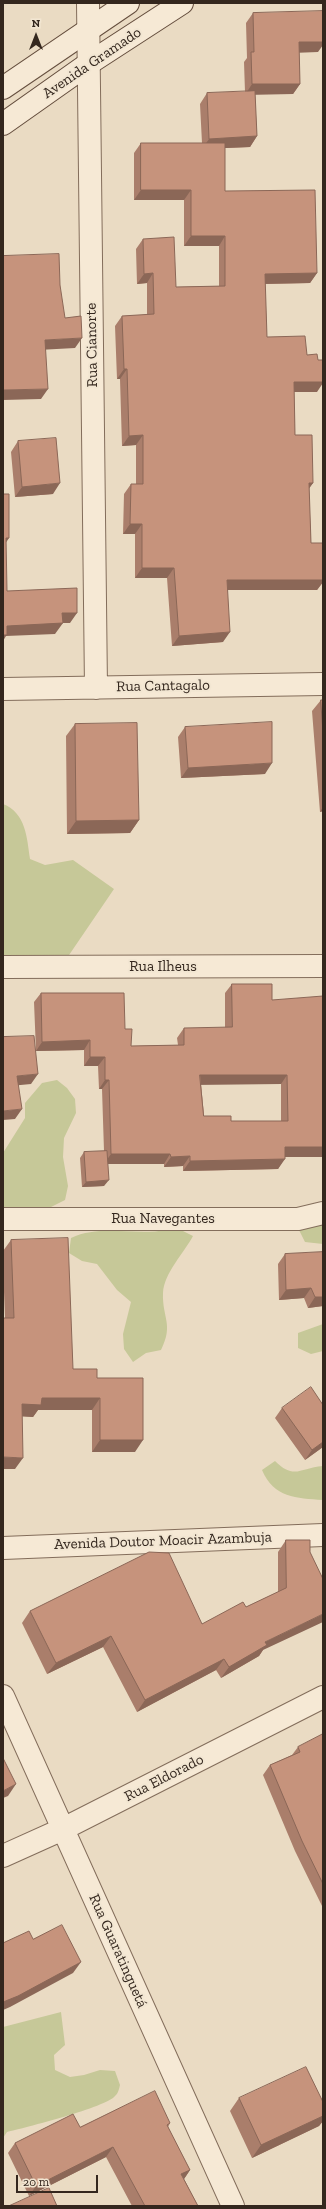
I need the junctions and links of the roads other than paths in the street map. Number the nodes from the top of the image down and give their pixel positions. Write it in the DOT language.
graph roads {
  1 [pos="88,3"];
  2 [pos="128,3"];
  3 [pos="182,3"];
  4 [pos="88,30"];
  5 [pos="88,64"];
  6 [pos="3,88"];
  7 [pos="3,124"];
  8 [pos="323,684"];
  9 [pos="96,688"];
  10 [pos="3,689"];
  11 [pos="323,966"];
  12 [pos="3,967"];
  13 [pos="323,1213"];
  14 [pos="3,1219"];
  15 [pos="323,1535"];
  16 [pos="3,1548"];
  17 [pos="3,1696"];
  18 [pos="323,1696"];
  19 [pos="63,1830"];
  20 [pos="3,1856"];
  21 [pos="233,2206"];
  1 -- 4 [label="street, Rua Cianorte"];
  2 -- 4 [label="street, Avenida Gramado"];
  3 -- 5 [label="street, Avenida Gramado"];
  4 -- 5 [label="street, Rua Cianorte"];
  4 -- 6 [label="street, Avenida Gramado"];
  5 -- 7 [label="street, Avenida Gramado"];
  5 -- 9 [label="street, Rua Cianorte"];
  8 -- 9 [label="street, Rua Cantagalo"];
  9 -- 10 [label="street, Rua Cantagalo"];
  11 -- 12 [label="street, Rua Ilheus"];
  13 -- 14 [label="street, Rua Navegantes"];
  15 -- 16 [label="street, Avenida Doutor Moacir Azambuja"];
  17 -- 19 [label="street, Rua Guaratinguetá"];
  18 -- 19 [label="street, Rua Eldorado"];
  19 -- 20 [label="street, Rua Eldorado"];
  19 -- 21 [label="street, Rua Guaratinguetá"];
}
